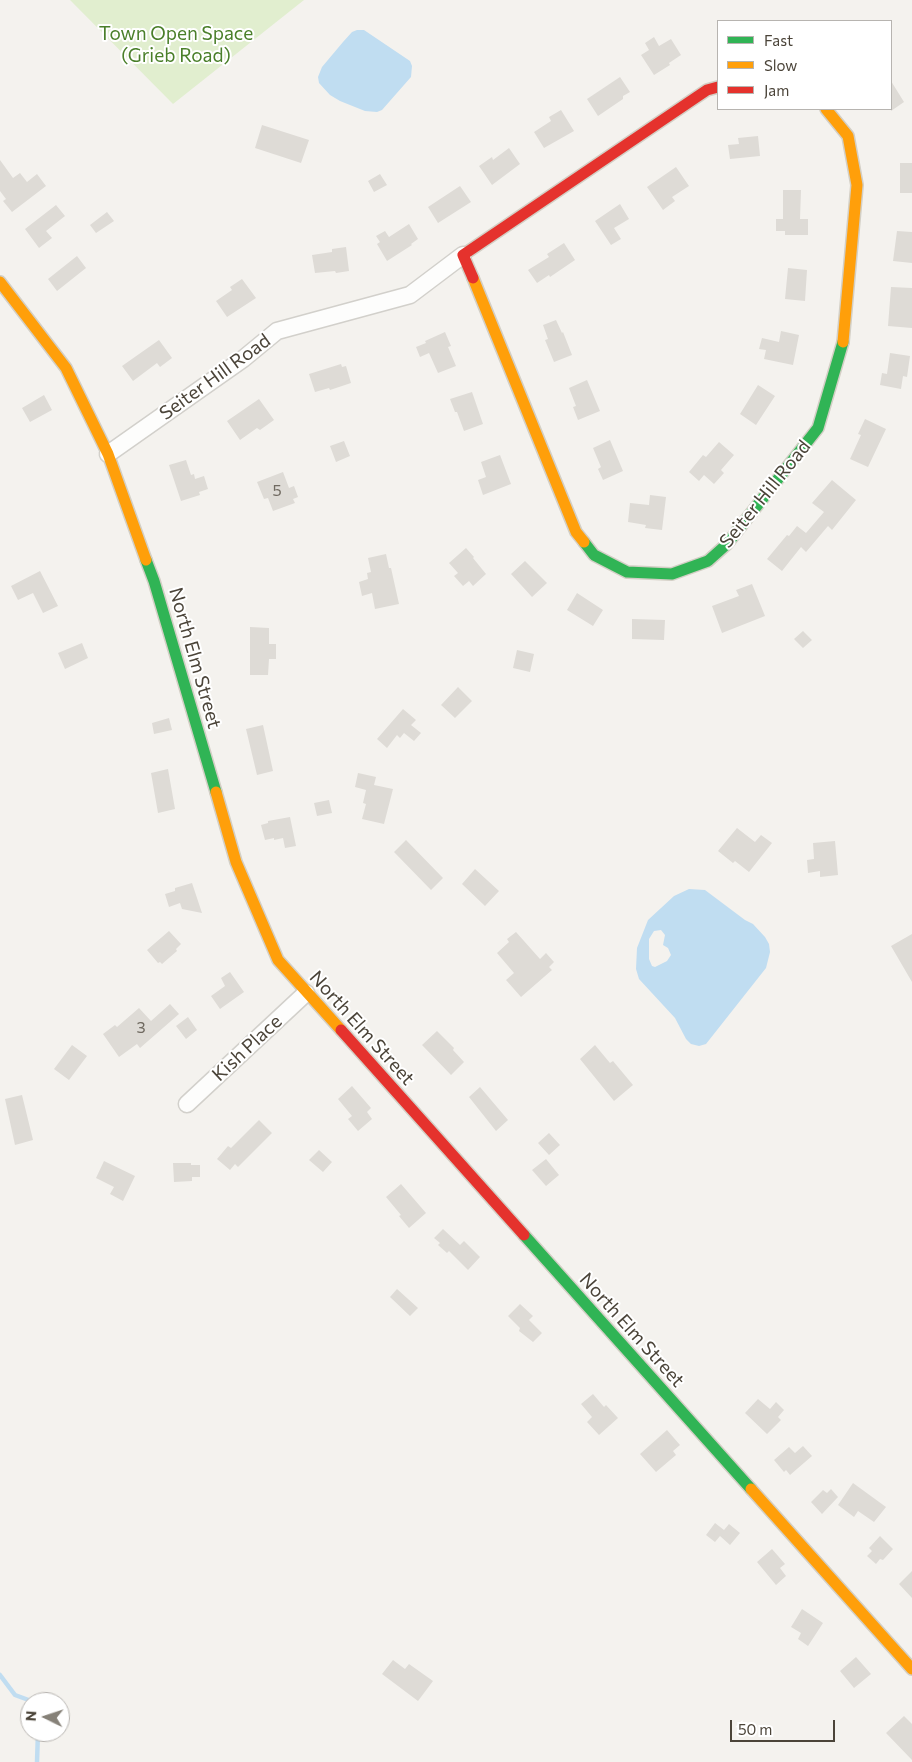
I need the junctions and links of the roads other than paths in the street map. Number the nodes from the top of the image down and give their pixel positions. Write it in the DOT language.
graph roads {
  1 [pos="717,87"];
  2 [pos="827,110"];
  3 [pos="463,255"];
  4 [pos="0,282"];
  5 [pos="108,454"];
  6 [pos="306,993"];
  7 [pos="187,1104"];
  8 [pos="912,1670"];
  1 -- 3 [label="main road, Seiter Hill Road"];
  2 -- 3 [label="main road, Seiter Hill Road"];
  3 -- 5 [label="street, Seiter Hill Road"];
  4 -- 5 [label="main road, North Elm Street"];
  5 -- 6 [label="main road, North Elm Street"];
  6 -- 7 [label="street, Kish Place"];
  6 -- 8 [label="main road, North Elm Street"];
}
